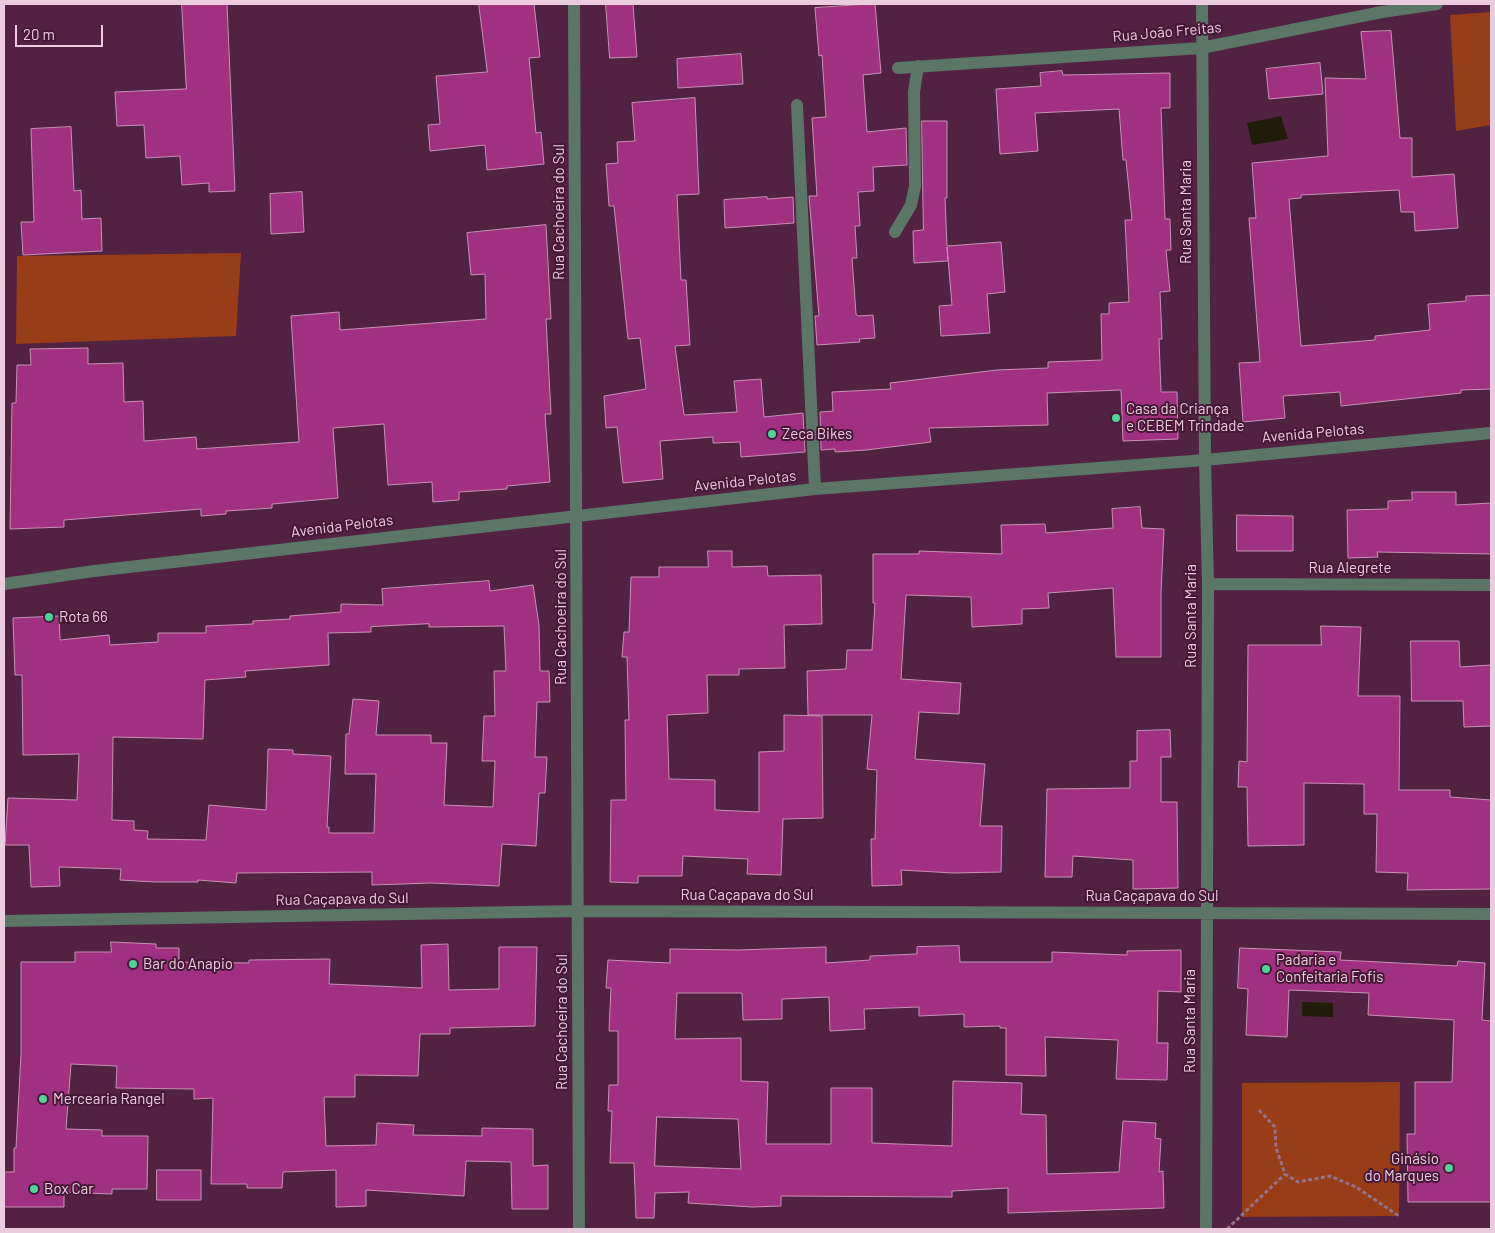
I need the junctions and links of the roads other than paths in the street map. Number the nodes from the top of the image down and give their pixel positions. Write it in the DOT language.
graph roads {
  1 [pos="574,4"];
  2 [pos="1202,4"];
  3 [pos="1437,4"];
  4 [pos="1201,48"];
  5 [pos="918,66"];
  6 [pos="898,68"];
  7 [pos="797,105"];
  8 [pos="895,232"];
  9 [pos="1491,432"];
  10 [pos="1204,460"];
  11 [pos="815,490"];
  12 [pos="577,515"];
  13 [pos="4,584"];
  14 [pos="1208,584"];
  15 [pos="1491,585"];
  16 [pos="578,911"];
  17 [pos="1206,912"];
  18 [pos="1491,914"];
  19 [pos="4,921"];
  20 [pos="579,1229"];
  21 [pos="1205,1229"];
  1 -- 12 [label="street, Rua Cachoeira do Sul"];
  2 -- 4 [label="street, Rua Santa Maria"];
  3 -- 4 [label="street, Rua João Freitas"];
  4 -- 5 [label="street, Rua João Freitas"];
  4 -- 10 [label="street, Rua Santa Maria"];
  5 -- 6 [label="street, Rua João Freitas"];
  5 -- 8 [label="street"];
  7 -- 11 [label="street"];
  9 -- 10 [label="street, Avenida Pelotas"];
  10 -- 11 [label="street, Avenida Pelotas"];
  10 -- 14 [label="street, Rua Santa Maria"];
  11 -- 12 [label="street, Avenida Pelotas"];
  12 -- 13 [label="street, Avenida Pelotas"];
  12 -- 16 [label="street, Rua Cachoeira do Sul"];
  14 -- 15 [label="street, Rua Alegrete"];
  14 -- 17 [label="street, Rua Santa Maria"];
  16 -- 17 [label="street, Rua Caçapava do Sul"];
  16 -- 19 [label="street, Rua Caçapava do Sul"];
  16 -- 20 [label="street, Rua Cachoeira do Sul"];
  17 -- 18 [label="street, Rua Caçapava do Sul"];
  17 -- 21 [label="street, Rua Santa Maria"];
}
